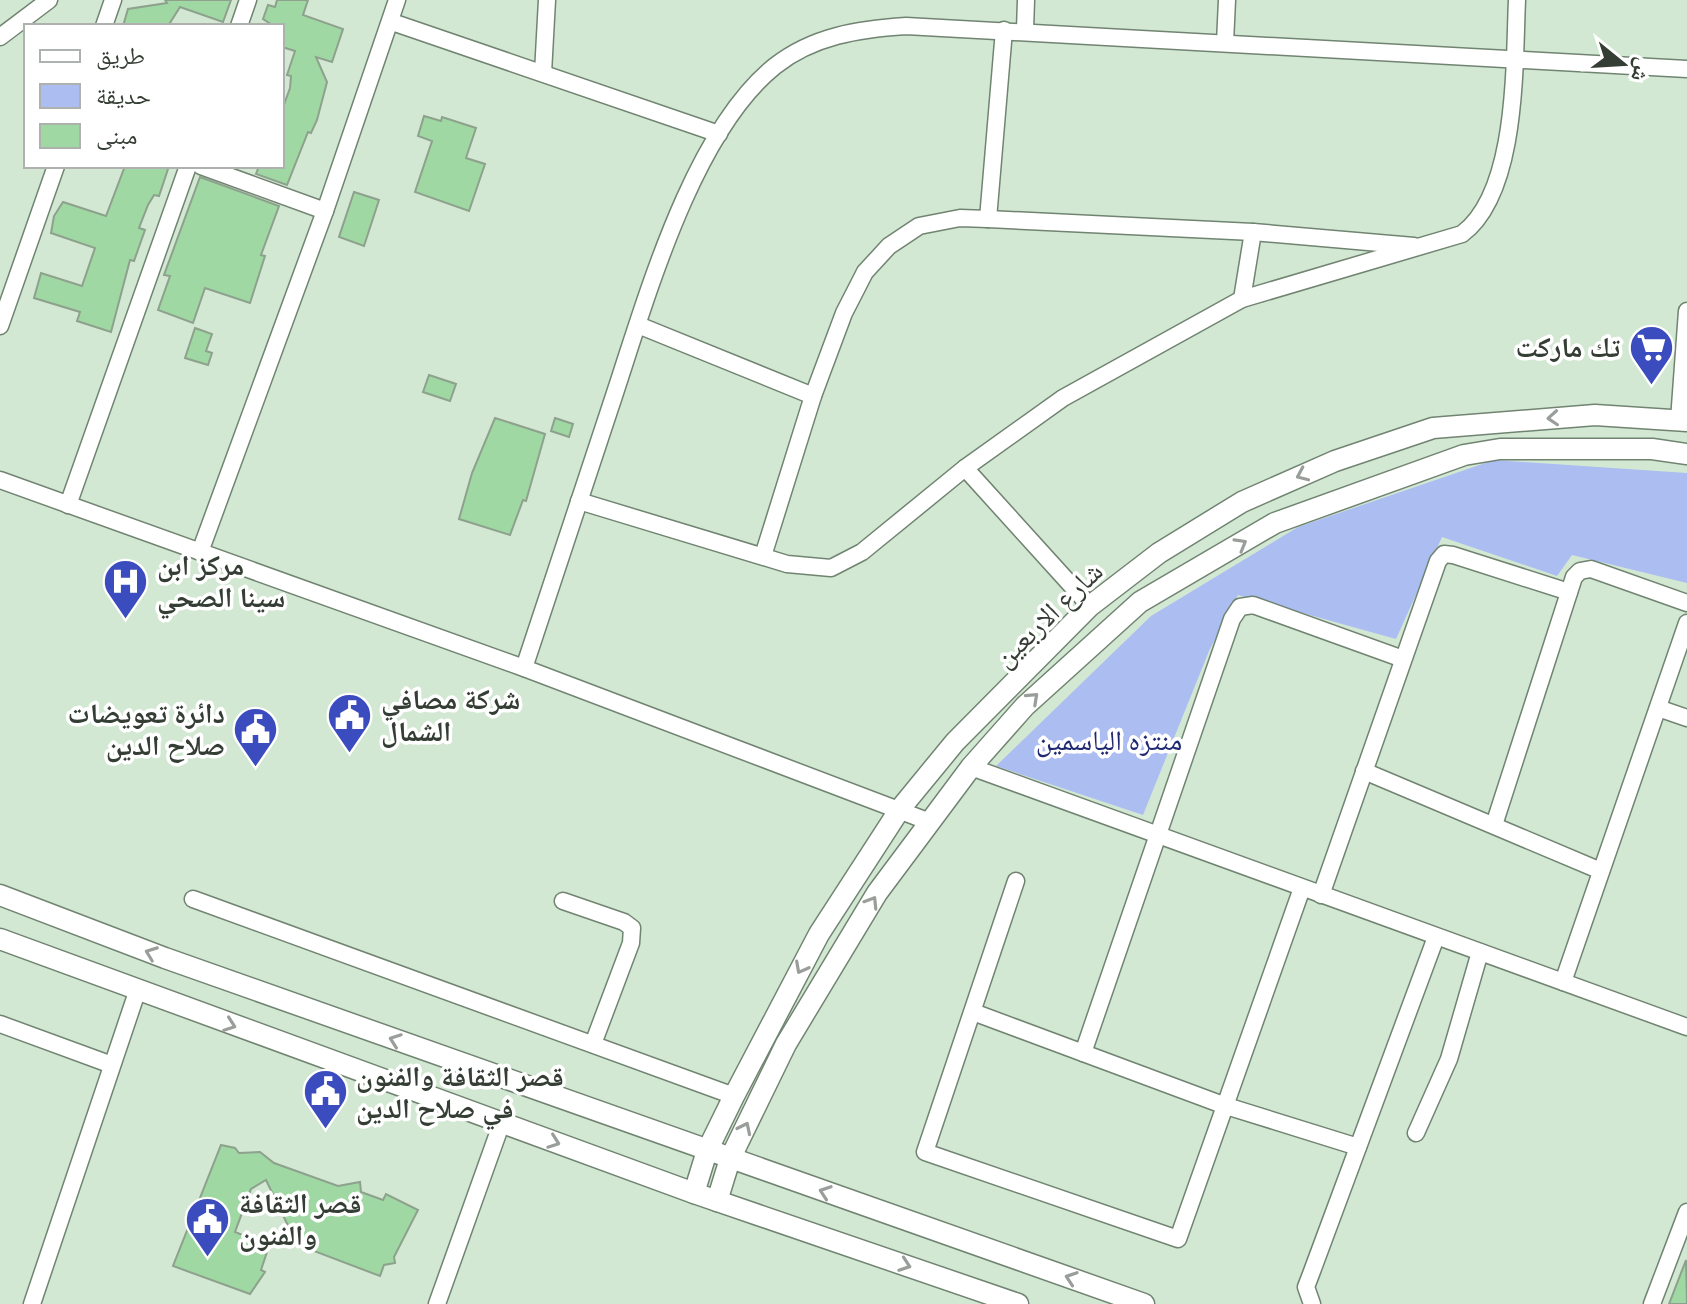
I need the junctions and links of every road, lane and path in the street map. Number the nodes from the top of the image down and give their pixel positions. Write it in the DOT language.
graph roads {
  1 [pos="49,0"];
  2 [pos="113,0"];
  3 [pos="248,0"];
  4 [pos="397,0"];
  5 [pos="547,0"];
  6 [pos="1026,0"];
  7 [pos="1227,0"];
  8 [pos="1517,0"];
  9 [pos="392,22"];
  10 [pos="105,24"];
  11 [pos="240,24"];
  12 [pos="1004,30"];
  13 [pos="1025,30"];
  14 [pos="0,37"];
  15 [pos="1225,43"];
  16 [pos="1514,59"];
  17 [pos="1687,69"];
  18 [pos="543,73"];
  19 [pos="719,134"];
  20 [pos="55,168"];
  21 [pos="187,168"];
  22 [pos="207,168"];
  23 [pos="325,211"];
  24 [pos="988,219"];
  25 [pos="1253,232"];
  26 [pos="1423,247"];
  27 [pos="8,283"];
  28 [pos="1242,299"];
  29 [pos="1687,311"];
  30 [pos="638,325"];
  31 [pos="0,326"];
  32 [pos="813,396"];
  33 [pos="1595,415"];
  34 [pos="1683,420"];
  35 [pos="1592,449"];
  36 [pos="1687,454"];
  37 [pos="965,468"];
  38 [pos="0,480"];
  39 [pos="579,501"];
  40 [pos="68,505"];
  41 [pos="200,552"];
  42 [pos="763,556"];
  43 [pos="1569,592"];
  44 [pos="1687,603"];
  45 [pos="1090,606"];
  46 [pos="1687,623"];
  47 [pos="1403,659"];
  48 [pos="524,668"];
  49 [pos="1658,708"];
  50 [pos="1687,718"];
  51 [pos="971,767"];
  52 [pos="1364,771"];
  53 [pos="900,809"];
  54 [pos="930,822"];
  55 [pos="1494,825"];
  56 [pos="1157,836"];
  57 [pos="1601,871"];
  58 [pos="1016,881"];
  59 [pos="1302,888"];
  60 [pos="0,895"];
  61 [pos="1321,895"];
  62 [pos="193,899"];
  63 [pos="563,901"];
  64 [pos="1436,937"];
  65 [pos="0,939"];
  66 [pos="1480,952"];
  67 [pos="1563,982"];
  68 [pos="137,992"];
  69 [pos="973,1012"];
  70 [pos="0,1024"];
  71 [pos="1687,1027"];
  72 [pos="593,1044"];
  73 [pos="1083,1053"];
  74 [pos="112,1065"];
  75 [pos="734,1096"];
  76 [pos="1223,1105"];
  77 [pos="502,1122"];
  78 [pos="1416,1133"];
  79 [pos="1358,1147"];
  80 [pos="707,1151"];
  81 [pos="730,1159"];
  82 [pos="694,1193"];
  83 [pos="717,1201"];
  84 [pos="1687,1212"];
  85 [pos="1682,1236"];
  86 [pos="32,1304"];
  87 [pos="437,1304"];
  88 [pos="1018,1304"];
  89 [pos="1144,1304"];
  90 [pos="1312,1304"];
  91 [pos="1652,1304"];
  1 -- 14 [label="street"];
  2 -- 10 [label="street"];
  3 -- 11 [label="street"];
  4 -- 9 [label="street"];
  5 -- 18 [label="street"];
  6 -- 13 [label="street"];
  7 -- 15 [label="street"];
  8 -- 16 [label="street"];
  9 -- 18 [label="street"];
  9 -- 23 [label="street"];
  12 -- 13 [label="street"];
  12 -- 19 [label="street"];
  12 -- 24 [label="street"];
  13 -- 15 [label="street"];
  15 -- 16 [label="street"];
  16 -- 17 [label="street"];
  16 -- 26 [label="street"];
  18 -- 19 [label="street"];
  19 -- 30 [label="street"];
  20 -- 27 [label="street"];
  21 -- 40 [label="street"];
  22 -- 23 [label="street"];
  23 -- 41 [label="street"];
  24 -- 25 [label="street"];
  24 -- 32 [label="street"];
  25 -- 26 [label="street"];
  25 -- 28 [label="street"];
  26 -- 28 [label="street"];
  27 -- 31 [label="street"];
  28 -- 37 [label="street"];
  29 -- 34 [label="street"];
  30 -- 32 [label="street"];
  30 -- 39 [label="street"];
  32 -- 42 [label="street"];
  33 -- 34 [label="main road, شارع الاربعين"];
  33 -- 35 [label="main road"];
  33 -- 45 [label="main road, شارع الاربعين, one-way"];
  35 -- 36 [label="main road"];
  51 -- 35 [label="main road, one-way"];
  37 -- 42 [label="street"];
  37 -- 45 [label="street"];
  38 -- 40 [label="street"];
  39 -- 42 [label="street"];
  39 -- 48 [label="street"];
  40 -- 41 [label="street"];
  41 -- 48 [label="street"];
  43 -- 44 [label="street"];
  43 -- 47 [label="street"];
  43 -- 55 [label="street"];
  45 -- 53 [label="main road, شارع الاربعين"];
  46 -- 49 [label="street"];
  47 -- 52 [label="street"];
  47 -- 56 [label="street"];
  48 -- 53 [label="street"];
  49 -- 50 [label="street"];
  49 -- 57 [label="street"];
  51 -- 54 [label="main road"];
  51 -- 56 [label="street"];
  52 -- 55 [label="street"];
  52 -- 61 [label="street"];
  53 -- 54 [label="street"];
  53 -- 75 [label="main road, شارع الاربعين, one-way"];
  81 -- 54 [label="main road, one-way"];
  55 -- 57 [label="street"];
  56 -- 59 [label="street"];
  56 -- 73 [label="street"];
  57 -- 67 [label="street"];
  58 -- 69 [label="street"];
  59 -- 61 [label="street"];
  59 -- 76 [label="street"];
  80 -- 60 [label="main road, one-way"];
  61 -- 64 [label="street"];
  62 -- 72 [label="street"];
  63 -- 72 [label="street"];
  64 -- 66 [label="street"];
  64 -- 79 [label="street"];
  65 -- 68 [label="main road"];
  66 -- 67 [label="street"];
  66 -- 78 [label="street"];
  67 -- 71 [label="street"];
  68 -- 74 [label="street"];
  68 -- 77 [label="main road, one-way"];
  69 -- 73 [label="street"];
  69 -- 76 [label="street"];
  70 -- 74 [label="street"];
  72 -- 75 [label="street"];
  73 -- 76 [label="street"];
  74 -- 86 [label="street"];
  75 -- 80 [label="main road, شارع الاربعين"];
  76 -- 79 [label="street"];
  77 -- 82 [label="main road, one-way"];
  77 -- 87 [label="street"];
  79 -- 90 [label="street"];
  80 -- 81 [label="main road"];
  80 -- 82 [label="main road, شارع الاربعين"];
  81 -- 83 [label="main road"];
  89 -- 81 [label="main road, one-way"];
  82 -- 83 [label="main road"];
  83 -- 88 [label="main road, one-way"];
  84 -- 85 [label="street"];
  85 -- 91 [label="street"];
}
